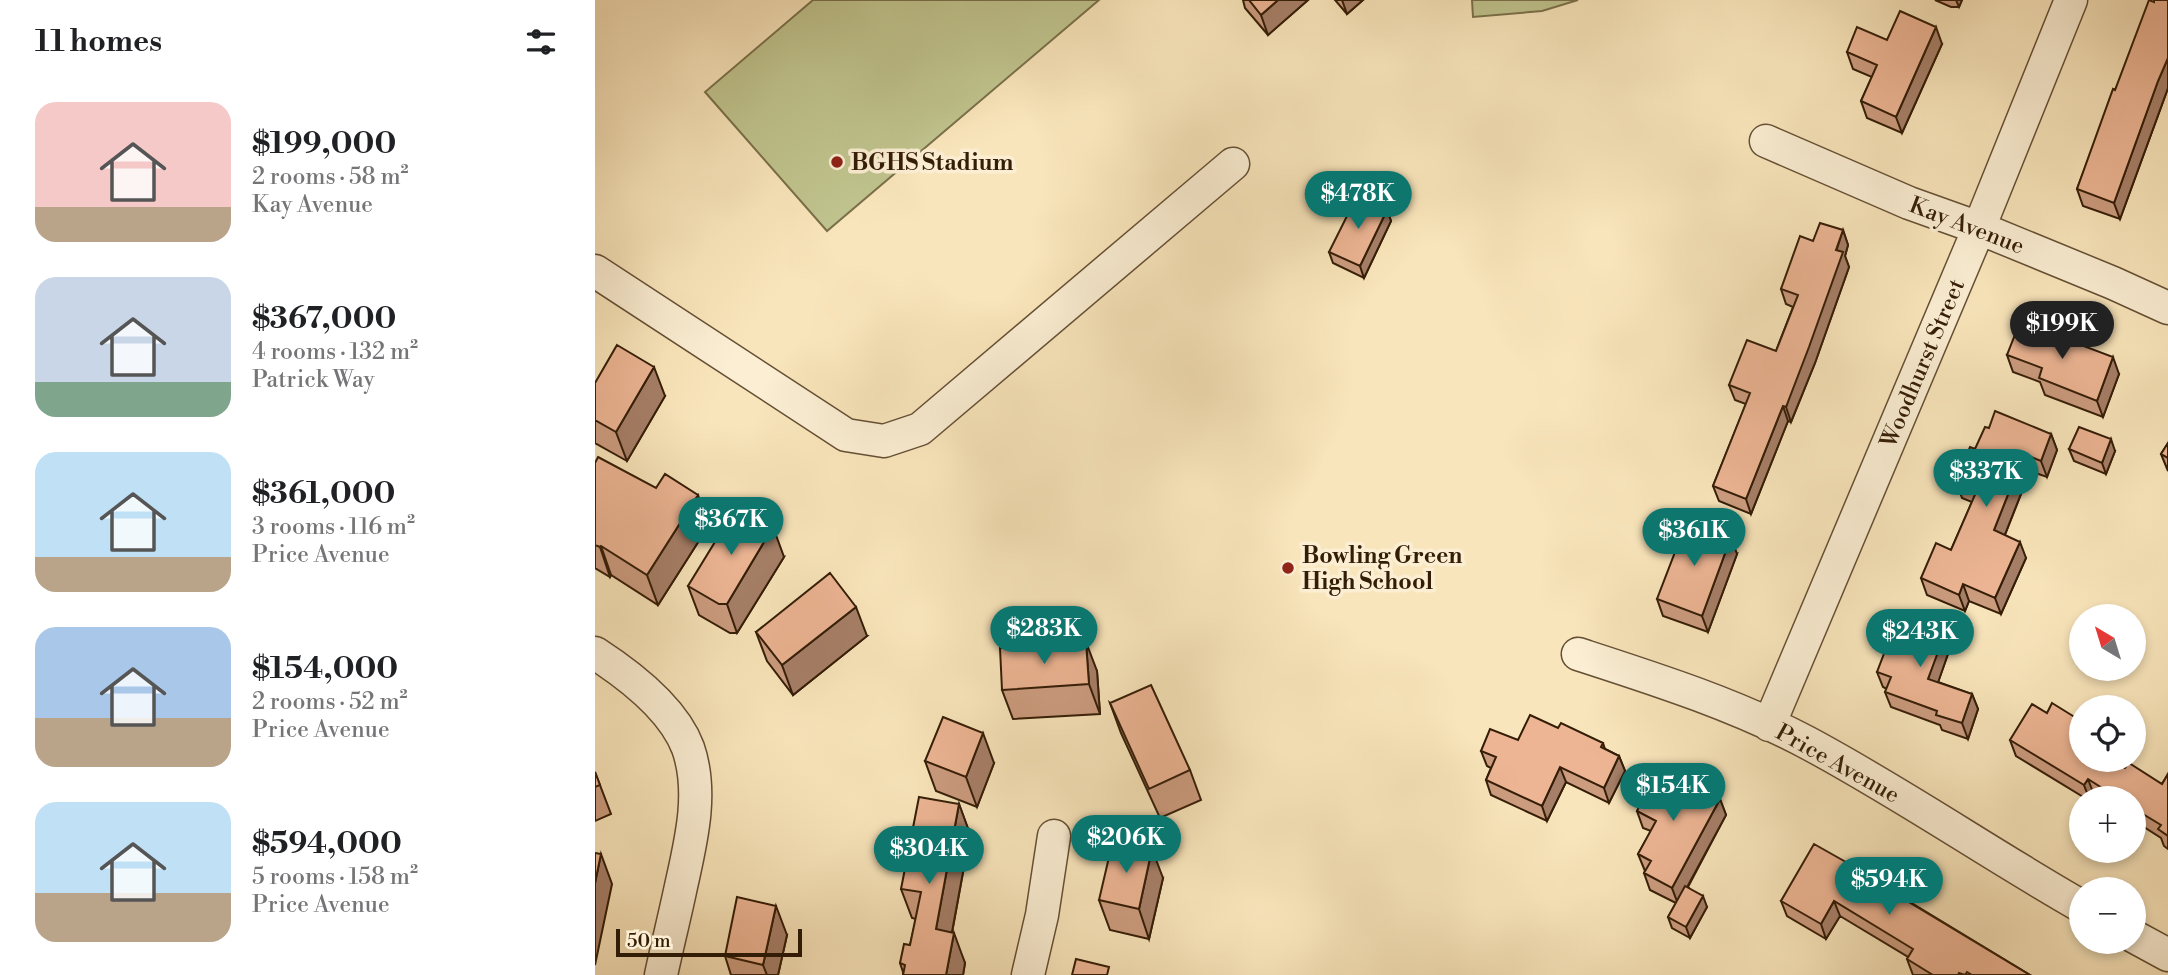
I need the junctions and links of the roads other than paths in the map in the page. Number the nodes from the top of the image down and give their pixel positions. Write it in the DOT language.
graph roads {
  1 [pos="2071,0"];
  2 [pos="1766,141"];
  3 [pos="1233,164"];
  4 [pos="1979,228"];
  5 [pos="595,271"];
  6 [pos="2168,309"];
  7 [pos="595,653"];
  8 [pos="1578,654"];
  9 [pos="1769,725"];
  10 [pos="1054,835"];
  11 [pos="2069,899"];
  12 [pos="2146,943"];
  13 [pos="2168,956"];
  14 [pos="661,975"];
  15 [pos="1028,975"];
  1 -- 4 [label="street, Woodhurst Street"];
  2 -- 4 [label="street, Kay Avenue"];
  3 -- 5 [label="street"];
  4 -- 6 [label="street, Kay Avenue"];
  4 -- 9 [label="street, Woodhurst Street"];
  7 -- 14 [label="street"];
  8 -- 9 [label="street, Price Avenue"];
  9 -- 11 [label="street, Price Avenue"];
  10 -- 15 [label="street"];
  12 -- 13 [label="street"];
}
